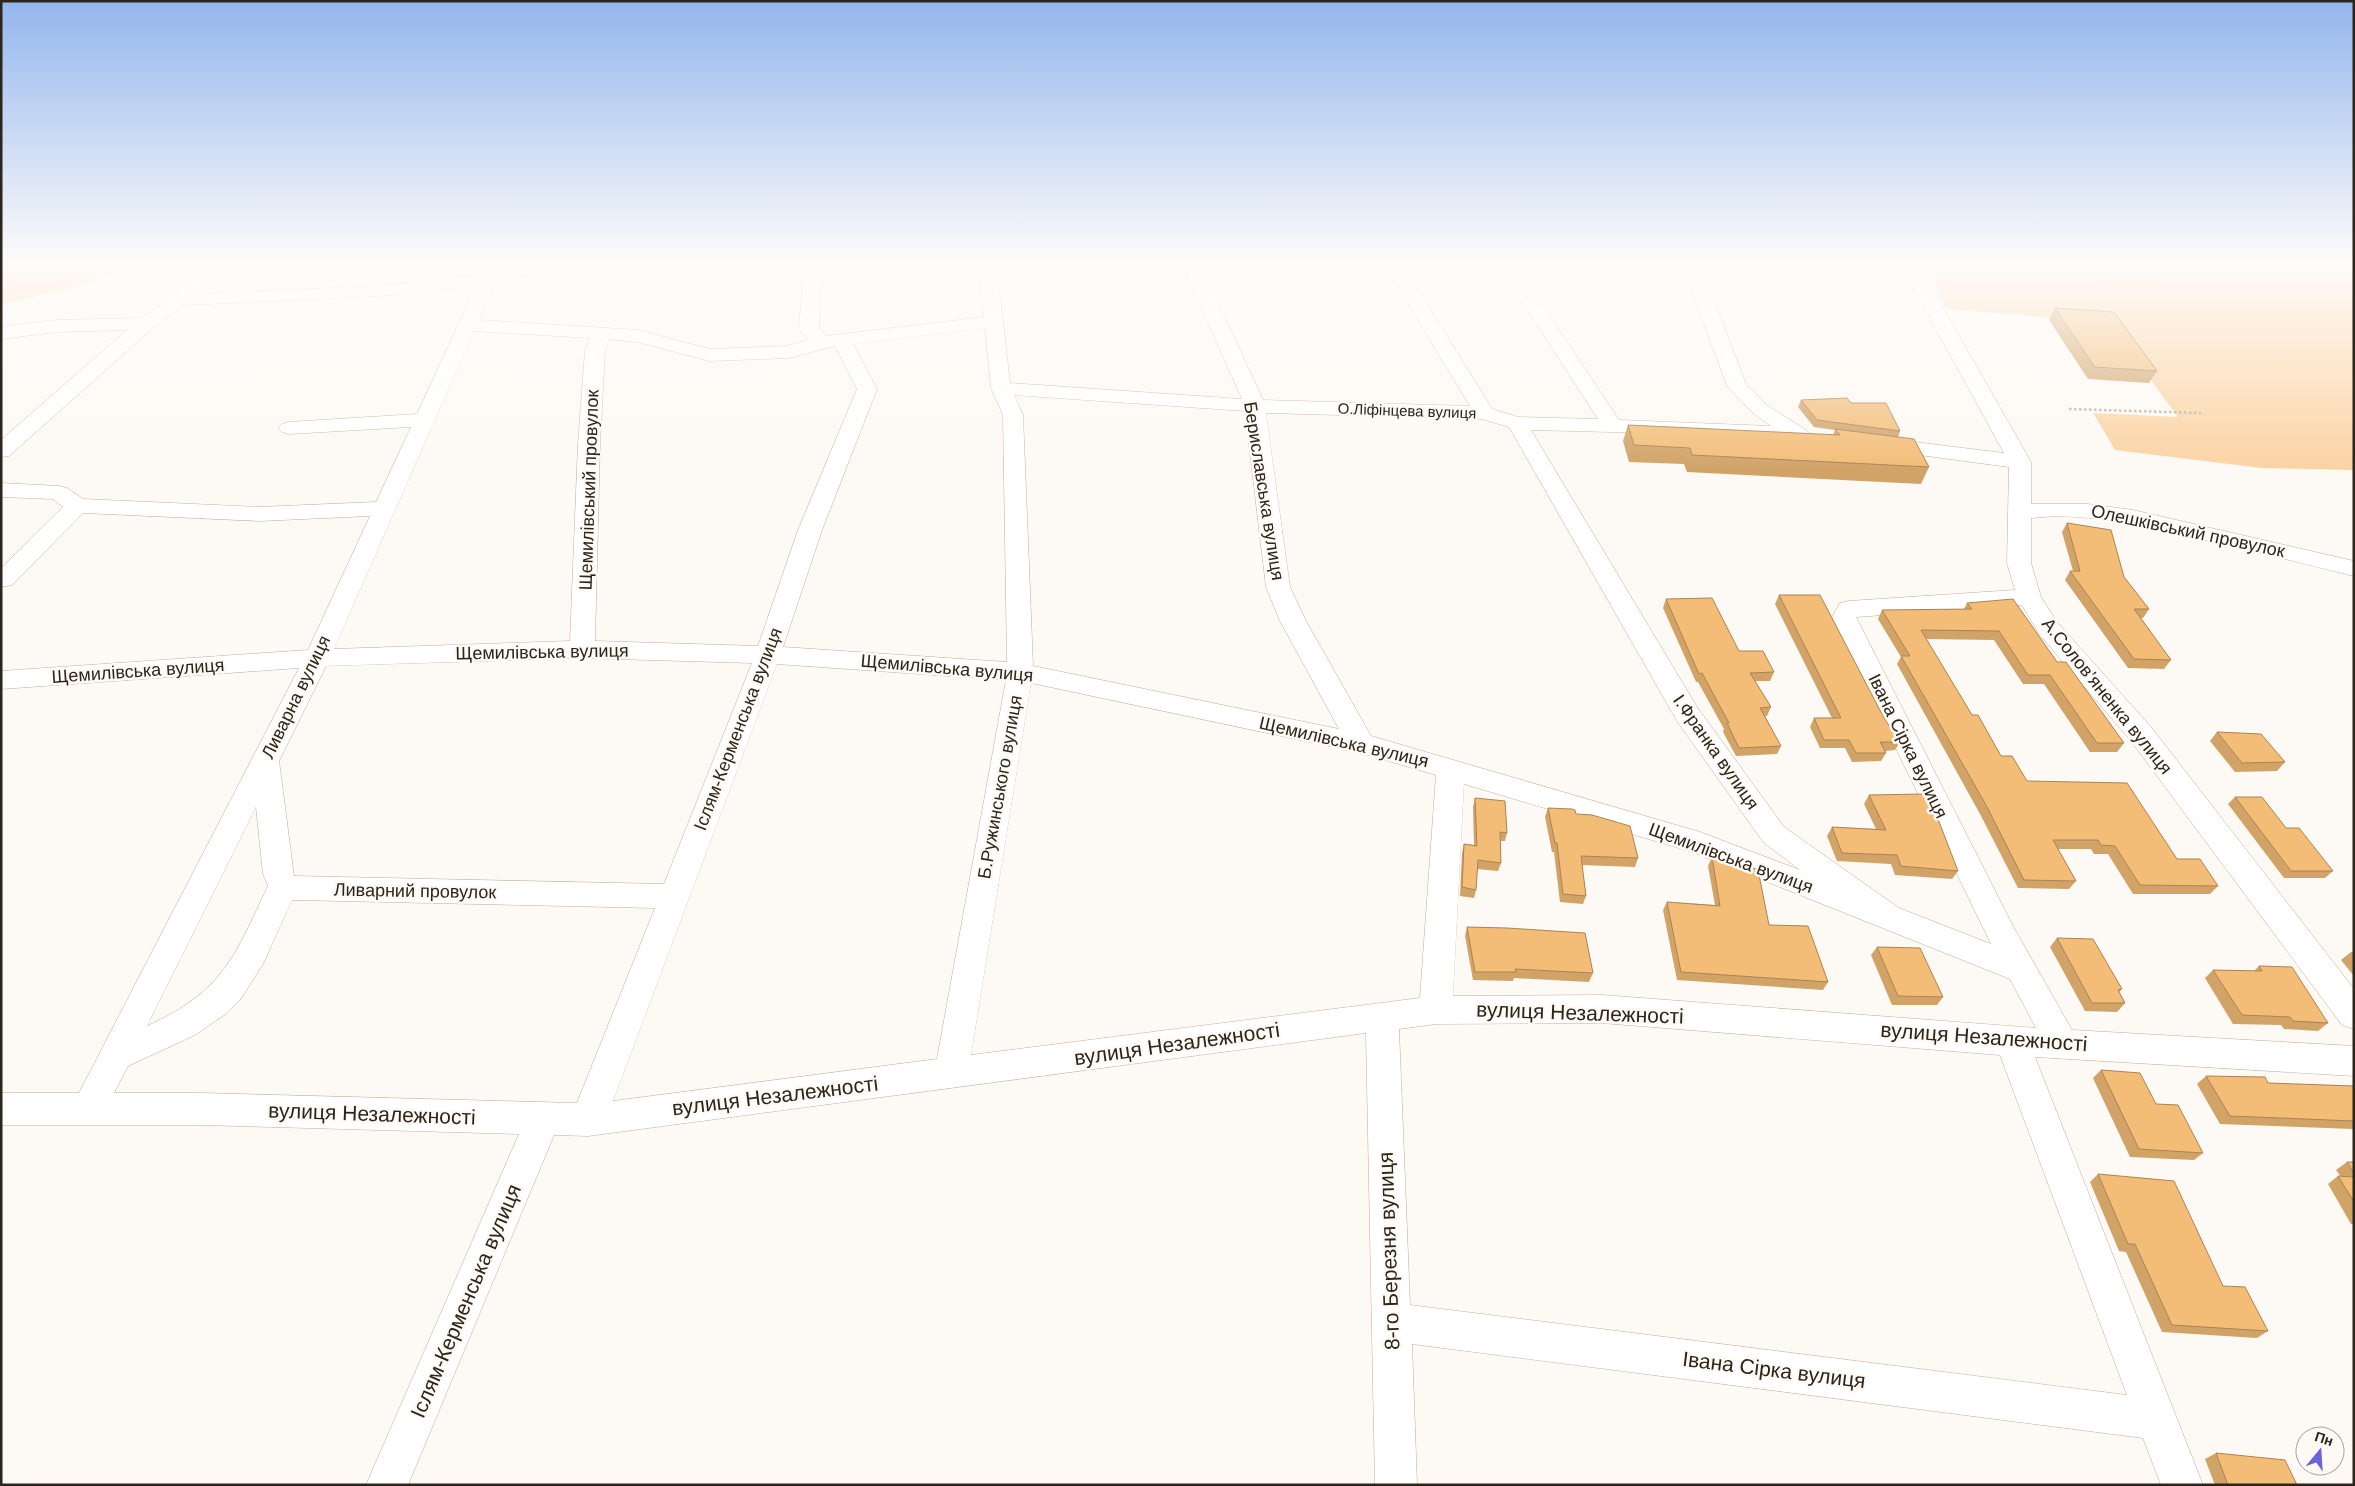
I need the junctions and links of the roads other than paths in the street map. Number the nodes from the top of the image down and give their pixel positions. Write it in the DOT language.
graph roads {
  1 [pos="137,331"];
  2 [pos="465,331"];
  3 [pos="589,331"];
  4 [pos="813,331"];
  5 [pos="910,331"];
  6 [pos="995,331"];
  7 [pos="1221,331"];
  8 [pos="1434,331"];
  9 [pos="1551,331"];
  10 [pos="1716,331"];
  11 [pos="1947,331"];
  12 [pos="602,332"];
  13 [pos="831,341"];
  14 [pos="1737,386"];
  15 [pos="1001,388"];
  16 [pos="1056,392"];
  17 [pos="1255,406"];
  18 [pos="1484,413"];
  19 [pos="1012,415"];
  20 [pos="425,420"];
  21 [pos="1517,424"];
  22 [pos="1612,425"];
  23 [pos="289,428"];
  24 [pos="1733,429"];
  25 [pos="1866,443"];
  26 [pos="1,451"];
  27 [pos="2020,462"];
  28 [pos="1,490"];
  29 [pos="77,506"];
  30 [pos="385,508"];
  31 [pos="2020,512"];
  32 [pos="2354,569"];
  33 [pos="3,580"];
  34 [pos="2029,597"];
  35 [pos="582,649"];
  36 [pos="768,655"];
  37 [pos="317,658"];
  38 [pos="1020,672"];
  39 [pos="1,680"];
  40 [pos="1361,742"];
  41 [pos="265,761"];
  42 [pos="1451,768"];
  43 [pos="283,886"];
  44 [pos="675,896"];
  45 [pos="1888,917"];
  46 [pos="2022,970"];
  47 [pos="1436,1010"];
  48 [pos="2354,1015"];
  49 [pos="1382,1017"];
  50 [pos="2012,1041"];
  51 [pos="2062,1043"];
  52 [pos="115,1056"];
  53 [pos="2354,1062"];
  54 [pos="951,1074"];
  55 [pos="89,1108"];
  56 [pos="1,1109"];
  57 [pos="544,1118"];
  58 [pos="588,1120"];
  59 [pos="1391,1322"];
  60 [pos="2156,1419"];
  61 [pos="388,1485"];
  62 [pos="1396,1485"];
  63 [pos="2182,1485"];
  1 -- 26 [label="street"];
  2 -- 20 [label="street, Ливарна вулиця"];
  3 -- 12 [label="street"];
  4 -- 13 [label="street, Іслям-Керменська вулиця"];
  5 -- 13 [label="street"];
  6 -- 15 [label="street, Б.Ружинського вулиця"];
  7 -- 17 [label="street, Бериславська вулиця"];
  8 -- 18 [label="street"];
  9 -- 22 [label="street"];
  10 -- 14 [label="street"];
  11 -- 27 [label="street"];
  12 -- 13 [label="street"];
  12 -- 35 [label="street, Щемилівський провулок"];
  13 -- 36 [label="street, Іслям-Керменська вулиця"];
  14 -- 24 [label="street"];
  14 -- 24 [label="street, О.Ліфінцева вулиця"];
  15 -- 16 [label="street, О.Ліфінцева вулиця"];
  15 -- 19 [label="street, Б.Ружинського вулиця"];
  16 -- 17 [label="street, О.Ліфінцева вулиця"];
  16 -- 19 [label="street"];
  17 -- 18 [label="street, О.Ліфінцева вулиця"];
  17 -- 40 [label="street, Бериславська вулиця"];
  18 -- 21 [label="street, О.Ліфінцева вулиця"];
  19 -- 38 [label="street, Б.Ружинського вулиця"];
  20 -- 23 [label="street"];
  20 -- 30 [label="street, Ливарна вулиця"];
  21 -- 22 [label="street, О.Ліфінцева вулиця"];
  21 -- 45 [label="street, І.Франка вулиця"];
  22 -- 24 [label="street, О.Ліфінцева вулиця"];
  25 -- 27 [label="street"];
  27 -- 31 [label="street, А.Солов’яненка вулиця"];
  28 -- 29 [label="street"];
  29 -- 30 [label="street"];
  29 -- 33 [label="street"];
  30 -- 37 [label="street, Ливарна вулиця"];
  31 -- 32 [label="street, Олешківський провулок"];
  31 -- 34 [label="street, А.Солов’яненка вулиця"];
  34 -- 46 [label="street, Івана Сірка вулиця"];
  34 -- 48 [label="street, А.Солов’яненка вулиця"];
  35 -- 36 [label="street, Щемилівська вулиця"];
  35 -- 37 [label="street, Щемилівська вулиця"];
  36 -- 38 [label="street, Щемилівська вулиця"];
  36 -- 44 [label="street, Іслям-Керменська вулиця"];
  37 -- 39 [label="street, Щемилівська вулиця"];
  37 -- 41 [label="street, Ливарна вулиця"];
  38 -- 40 [label="street, Щемилівська вулиця"];
  38 -- 54 [label="street, Б.Ружинського вулиця"];
  40 -- 42 [label="street, Щемилівська вулиця"];
  41 -- 43 [label="street"];
  41 -- 52 [label="street, Ливарна вулиця"];
  42 -- 45 [label="street, Щемилівська вулиця"];
  42 -- 47 [label="street"];
  43 -- 44 [label="street, Ливарний провулок"];
  43 -- 52 [label="street"];
  44 -- 58 [label="street, Іслям-Керменська вулиця"];
  45 -- 46 [label="street, І.Франка вулиця"];
  46 -- 51 [label="street, Івана Сірка вулиця"];
  47 -- 49 [label="street, вулиця Незалежності"];
  47 -- 50 [label="street, вулиця Незалежності"];
  49 -- 54 [label="street, вулиця Незалежності"];
  49 -- 59 [label="street, 8-го Березня вулиця"];
  50 -- 51 [label="street, вулиця Незалежності"];
  50 -- 60 [label="street"];
  51 -- 53 [label="street, вулиця Незалежності"];
  52 -- 55 [label="street, Ливарна вулиця"];
  54 -- 58 [label="street, вулиця Незалежності"];
  55 -- 56 [label="street, вулиця Незалежності"];
  55 -- 57 [label="street, вулиця Незалежності"];
  57 -- 58 [label="street, вулиця Незалежності"];
  57 -- 61 [label="street, Іслям-Керменська вулиця"];
  59 -- 60 [label="street, Івана Сірка вулиця"];
  59 -- 62 [label="street, 8-го Березня вулиця"];
  60 -- 63 [label="street"];
}
